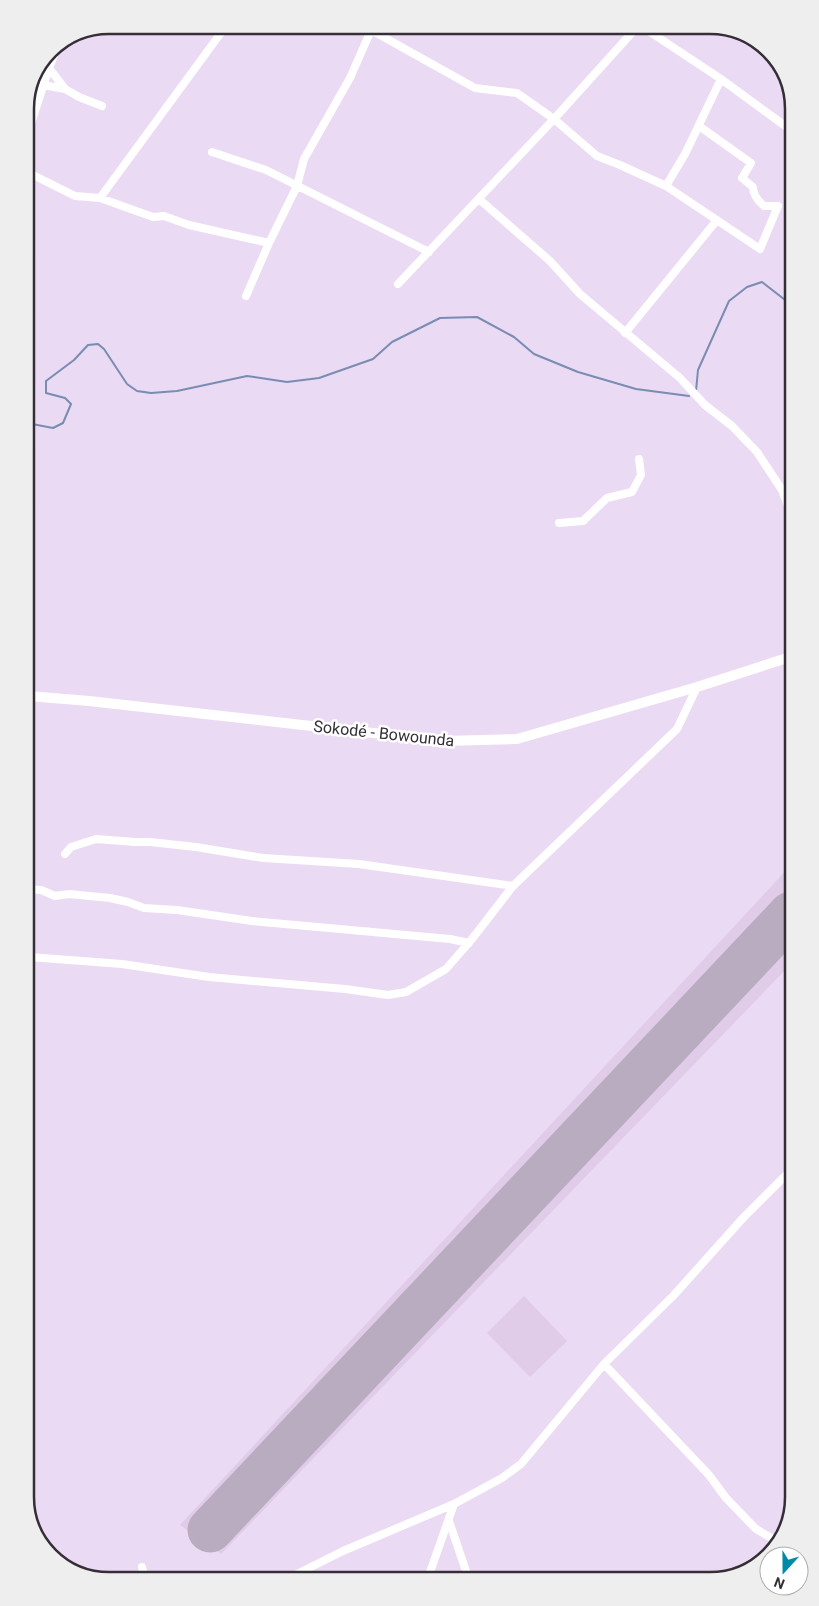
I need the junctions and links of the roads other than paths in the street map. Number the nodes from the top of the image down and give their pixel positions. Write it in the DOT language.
graph roads {
  1 [pos="220,34"];
  2 [pos="370,34"];
  3 [pos="381,34"];
  4 [pos="633,34"];
  5 [pos="652,34"];
  6 [pos="52,60"];
  7 [pos="49,68"];
  8 [pos="43,72"];
  9 [pos="721,79"];
  10 [pos="39,80"];
  11 [pos="43,85"];
  12 [pos="65,89"];
  13 [pos="102,106"];
  14 [pos="34,114"];
  15 [pos="554,120"];
  16 [pos="699,126"];
  17 [pos="785,126"];
  18 [pos="212,152"];
  19 [pos="34,175"];
  20 [pos="297,186"];
  21 [pos="666,186"];
  22 [pos="100,198"];
  23 [pos="479,200"];
  24 [pos="717,220"];
  25 [pos="269,243"];
  26 [pos="429,252"];
  27 [pos="398,284"];
  28 [pos="246,296"];
  29 [pos="625,332"];
  30 [pos="639,459"];
  31 [pos="785,498"];
  32 [pos="559,523"];
  33 [pos="785,659"];
  34 [pos="697,687"];
  35 [pos="34,697"];
  36 [pos="65,854"];
  37 [pos="513,886"];
  38 [pos="34,889"];
  39 [pos="469,943"];
  40 [pos="34,957"];
  41 [pos="785,1175"];
  42 [pos="604,1364"];
  43 [pos="454,1504"];
  44 [pos="449,1521"];
  45 [pos="773,1539"];
  46 [pos="142,1567"];
  47 [pos="143,1572"];
  48 [pos="301,1572"];
  49 [pos="430,1572"];
  50 [pos="466,1572"];
  1 -- 22 [label="street"];
  2 -- 20 [label="street"];
  3 -- 15 [label="street"];
  4 -- 15 [label="street"];
  5 -- 9 [label="street"];
  6 -- 7 [label="street"];
  7 -- 8 [label="street"];
  7 -- 11 [label="street"];
  7 -- 12 [label="street"];
  9 -- 16 [label="street"];
  9 -- 17 [label="street"];
  10 -- 11 [label="street"];
  11 -- 12 [label="street"];
  11 -- 14 [label="street"];
  12 -- 13 [label="street"];
  15 -- 21 [label="street"];
  15 -- 23 [label="street"];
  16 -- 21 [label="street"];
  16 -- 24 [label="street"];
  18 -- 20 [label="street"];
  19 -- 22 [label="street"];
  20 -- 25 [label="street"];
  20 -- 26 [label="street"];
  21 -- 24 [label="street"];
  22 -- 25 [label="street"];
  23 -- 26 [label="street"];
  23 -- 29 [label="street"];
  24 -- 29 [label="street"];
  25 -- 28 [label="street"];
  26 -- 27 [label="street"];
  29 -- 31 [label="street"];
  30 -- 32 [label="street"];
  33 -- 34 [label="main road, Sokodé - Bowounda"];
  34 -- 35 [label="main road, Sokodé - Bowounda"];
  34 -- 37 [label="street"];
  36 -- 37 [label="street"];
  37 -- 39 [label="street"];
  38 -- 39 [label="street"];
  39 -- 40 [label="street"];
  41 -- 42 [label="street"];
  42 -- 43 [label="street"];
  42 -- 45 [label="street"];
  43 -- 44 [label="street"];
  43 -- 48 [label="street"];
  44 -- 49 [label="street"];
  44 -- 50 [label="street"];
  46 -- 47 [label="street"];
}
